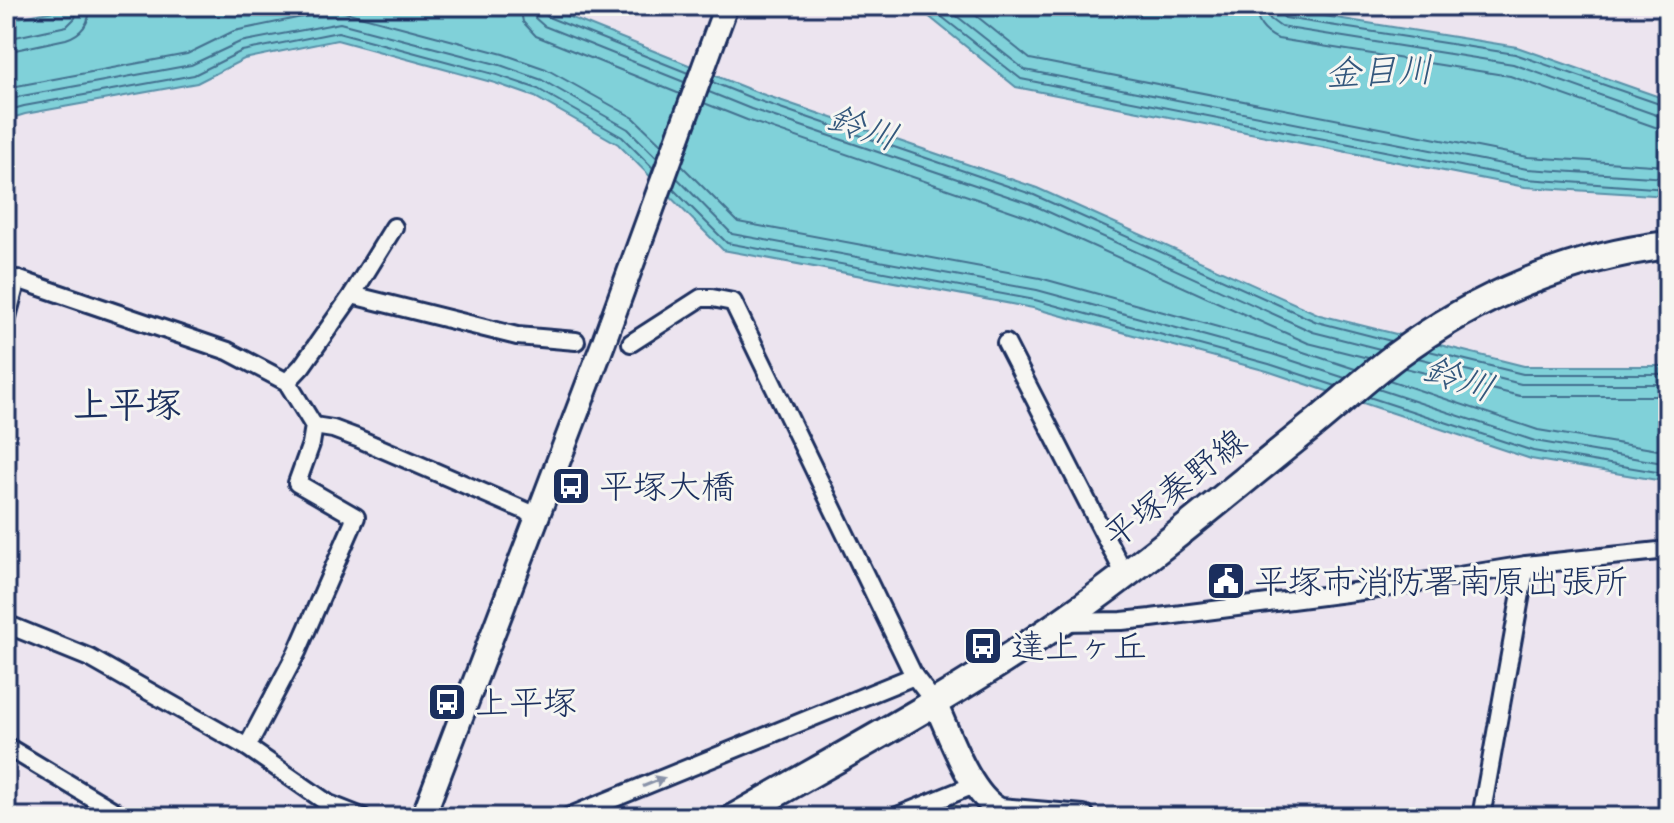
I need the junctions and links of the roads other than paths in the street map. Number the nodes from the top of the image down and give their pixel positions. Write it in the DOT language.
graph roads {
  1 [pos="726,6"];
  2 [pos="394,227"];
  3 [pos="1668,245"];
  4 [pos="352,295"];
  5 [pos="6,321"];
  6 [pos="576,341"];
  7 [pos="631,343"];
  8 [pos="1006,343"];
  9 [pos="287,382"];
  10 [pos="314,426"];
  11 [pos="536,520"];
  12 [pos="1668,550"];
  13 [pos="1526,565"];
  14 [pos="1125,575"];
  15 [pos="1061,622"];
  16 [pos="6,624"];
  17 [pos="914,676"];
  18 [pos="935,703"];
  19 [pos="6,746"];
  20 [pos="247,747"];
  21 [pos="974,785"];
  22 [pos="578,815"];
  23 [pos="124,817"];
  24 [pos="362,817"];
  25 [pos="423,817"];
  26 [pos="735,817"];
  27 [pos="895,817"];
  28 [pos="1083,817"];
  29 [pos="1481,817"];
  1 -- 11 [label="street"];
  2 -- 4 [label="street"];
  3 -- 14 [label="main road, 平塚秦野線"];
  4 -- 6 [label="street"];
  4 -- 9 [label="street"];
  5 -- 9 [label="street"];
  7 -- 17 [label="street"];
  8 -- 14 [label="street"];
  9 -- 10 [label="street"];
  10 -- 11 [label="street"];
  10 -- 20 [label="street"];
  11 -- 25 [label="street"];
  12 -- 13 [label="street"];
  13 -- 15 [label="street"];
  13 -- 29 [label="street"];
  14 -- 15 [label="main road, 平塚秦野線"];
  15 -- 18 [label="main road, 平塚秦野線"];
  16 -- 20 [label="street"];
  17 -- 18 [label="street"];
  22 -- 17 [label="street, one-way"];
  18 -- 21 [label="street"];
  18 -- 26 [label="main road, 平塚秦野線"];
  19 -- 23 [label="street"];
  20 -- 24 [label="street"];
  21 -- 27 [label="street"];
  21 -- 28 [label="street"];
}
